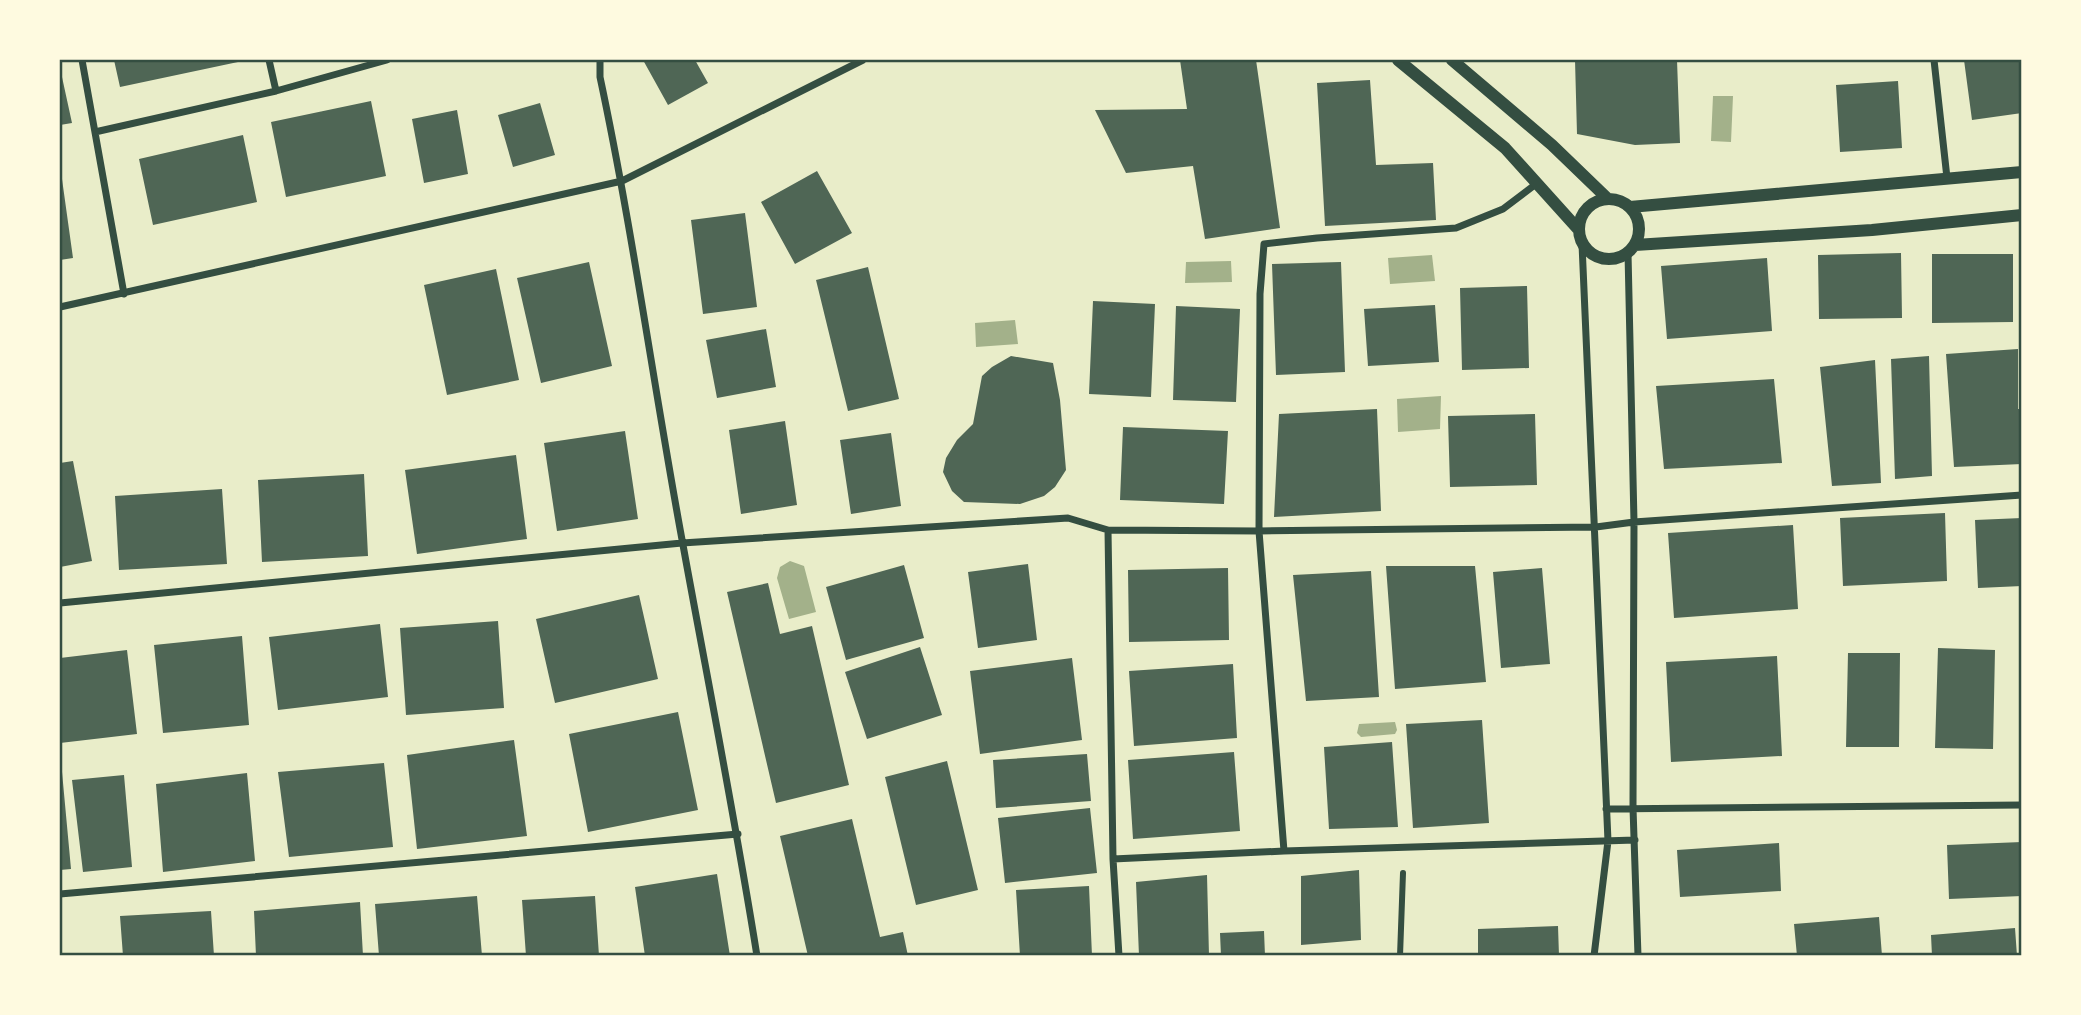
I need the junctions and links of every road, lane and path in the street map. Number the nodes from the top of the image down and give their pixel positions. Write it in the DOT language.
graph roads {
  1 [pos="82,60"];
  2 [pos="270,60"];
  3 [pos="387,60"];
  4 [pos="600,60"];
  5 [pos="863,60"];
  6 [pos="1398,60"];
  7 [pos="1452,60"];
  8 [pos="1934,60"];
  9 [pos="275,91"];
  10 [pos="94,132"];
  11 [pos="2021,172"];
  12 [pos="1947,178"];
  13 [pos="622,181"];
  14 [pos="1536,184"];
  15 [pos="1608,199"];
  16 [pos="1630,207"];
  17 [pos="2021,215"];
  18 [pos="1578,229"];
  19 [pos="1632,249"];
  20 [pos="1586,250"];
  21 [pos="124,294"];
  22 [pos="60,307"];
  23 [pos="2021,495"];
  24 [pos="1634,522"];
  25 [pos="1596,527"];
  26 [pos="1108,530"];
  27 [pos="1259,531"];
  28 [pos="682,543"];
  29 [pos="60,603"];
  30 [pos="2021,805"];
  31 [pos="1606,808"];
  32 [pos="1633,808"];
  33 [pos="738,834"];
  34 [pos="1635,839"];
  35 [pos="1608,841"];
  36 [pos="1284,851"];
  37 [pos="1113,859"];
  38 [pos="1403,873"];
  39 [pos="60,894"];
  40 [pos="757,956"];
  41 [pos="1119,956"];
  42 [pos="1400,956"];
  43 [pos="1594,956"];
  44 [pos="1638,956"];
  1 -- 10 [label="street"];
  2 -- 9 [label="street"];
  3 -- 9 [label="street"];
  4 -- 13 [label="street"];
  5 -- 13 [label="street"];
  6 -- 14 [label="street"];
  7 -- 15 [label="street"];
  8 -- 12 [label="street"];
  9 -- 10 [label="street"];
  10 -- 21 [label="street"];
  11 -- 12 [label="street"];
  12 -- 16 [label="street"];
  13 -- 21 [label="street"];
  13 -- 28 [label="street"];
  14 -- 18 [label="street"];
  14 -- 27 [label="street"];
  15 -- 16 [label="street"];
  15 -- 18 [label="street"];
  16 -- 19 [label="street"];
  17 -- 19 [label="street"];
  18 -- 20 [label="street"];
  19 -- 20 [label="street"];
  19 -- 24 [label="street"];
  20 -- 25 [label="street"];
  21 -- 22 [label="street"];
  23 -- 24 [label="street"];
  24 -- 25 [label="street"];
  24 -- 32 [label="street"];
  25 -- 27 [label="street"];
  25 -- 31 [label="street"];
  26 -- 27 [label="street"];
  26 -- 28 [label="street"];
  26 -- 37 [label="street"];
  27 -- 36 [label="street"];
  28 -- 29 [label="street"];
  28 -- 33 [label="street"];
  30 -- 32 [label="street"];
  31 -- 32 [label="street"];
  31 -- 35 [label="street"];
  32 -- 34 [label="street"];
  33 -- 39 [label="street"];
  33 -- 40 [label="street"];
  34 -- 35 [label="street"];
  34 -- 44 [label="street"];
  35 -- 36 [label="street"];
  35 -- 43 [label="street"];
  36 -- 37 [label="street"];
  37 -- 41 [label="street"];
  38 -- 42 [label="street"];
}
